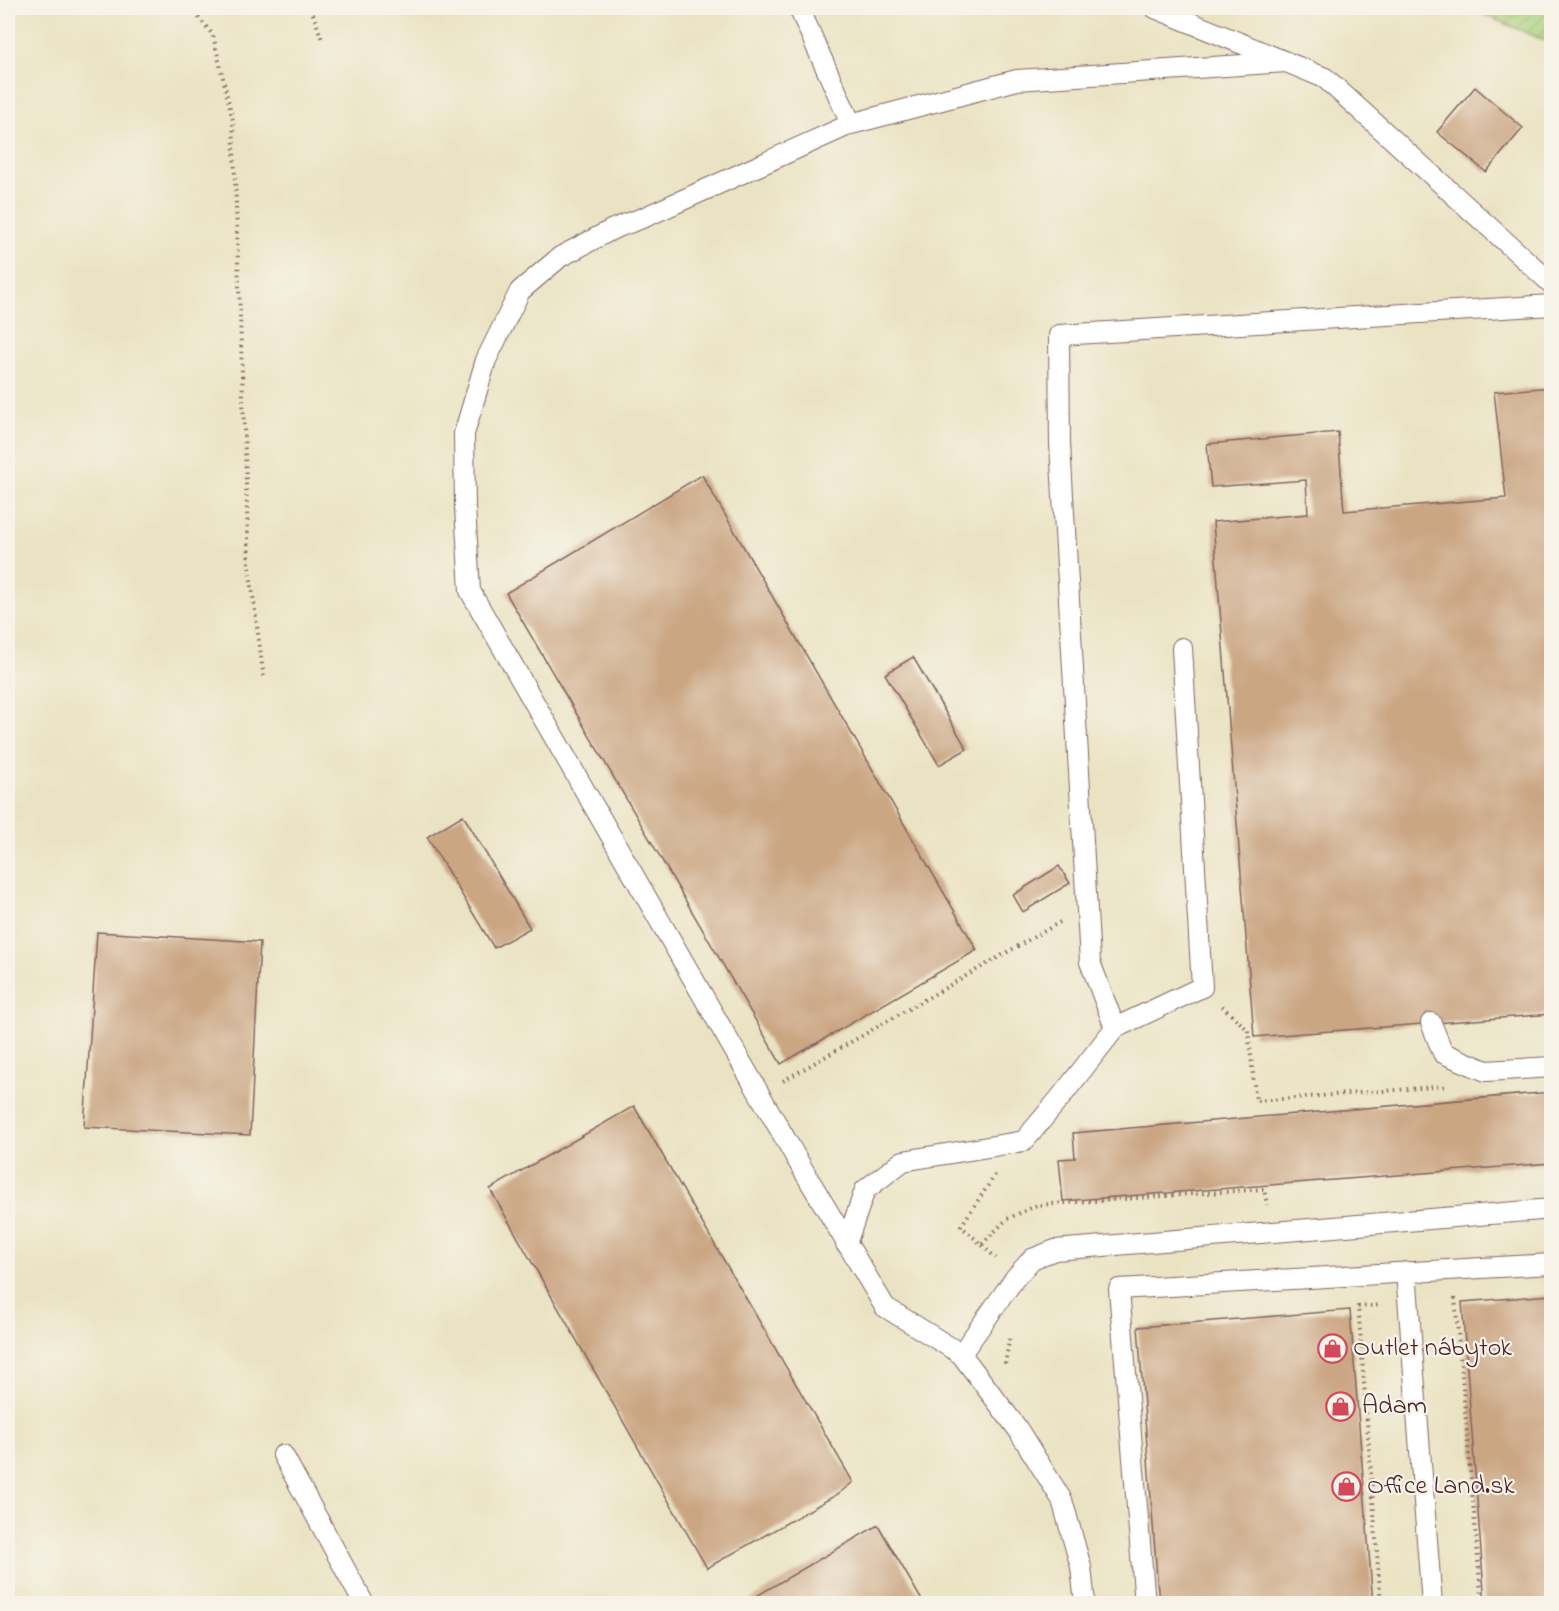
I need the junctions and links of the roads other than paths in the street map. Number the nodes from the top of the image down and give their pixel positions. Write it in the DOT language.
graph roads {
  1 [pos="798,8"];
  2 [pos="1155,8"];
  3 [pos="1287,62"];
  4 [pos="851,124"];
  5 [pos="1551,284"];
  6 [pos="1551,305"];
  7 [pos="1182,648"];
  8 [pos="1431,1023"];
  9 [pos="1115,1028"];
  10 [pos="1551,1066"];
  11 [pos="1551,1209"];
  12 [pos="846,1244"];
  13 [pos="1551,1264"];
  14 [pos="1406,1272"];
  15 [pos="961,1354"];
  16 [pos="283,1455"];
  17 [pos="364,1604"];
  18 [pos="1085,1604"];
  19 [pos="1145,1604"];
  20 [pos="1432,1604"];
  1 -- 4 [label="lane"];
  2 -- 3 [label="lane"];
  3 -- 4 [label="lane"];
  3 -- 5 [label="lane"];
  4 -- 12 [label="lane"];
  6 -- 9 [label="lane"];
  7 -- 9 [label="lane"];
  8 -- 10 [label="lane"];
  9 -- 12 [label="lane"];
  11 -- 15 [label="lane"];
  12 -- 15 [label="lane"];
  13 -- 14 [label="lane"];
  14 -- 19 [label="lane"];
  14 -- 20 [label="lane"];
  15 -- 18 [label="lane"];
  16 -- 17 [label="lane"];
}
